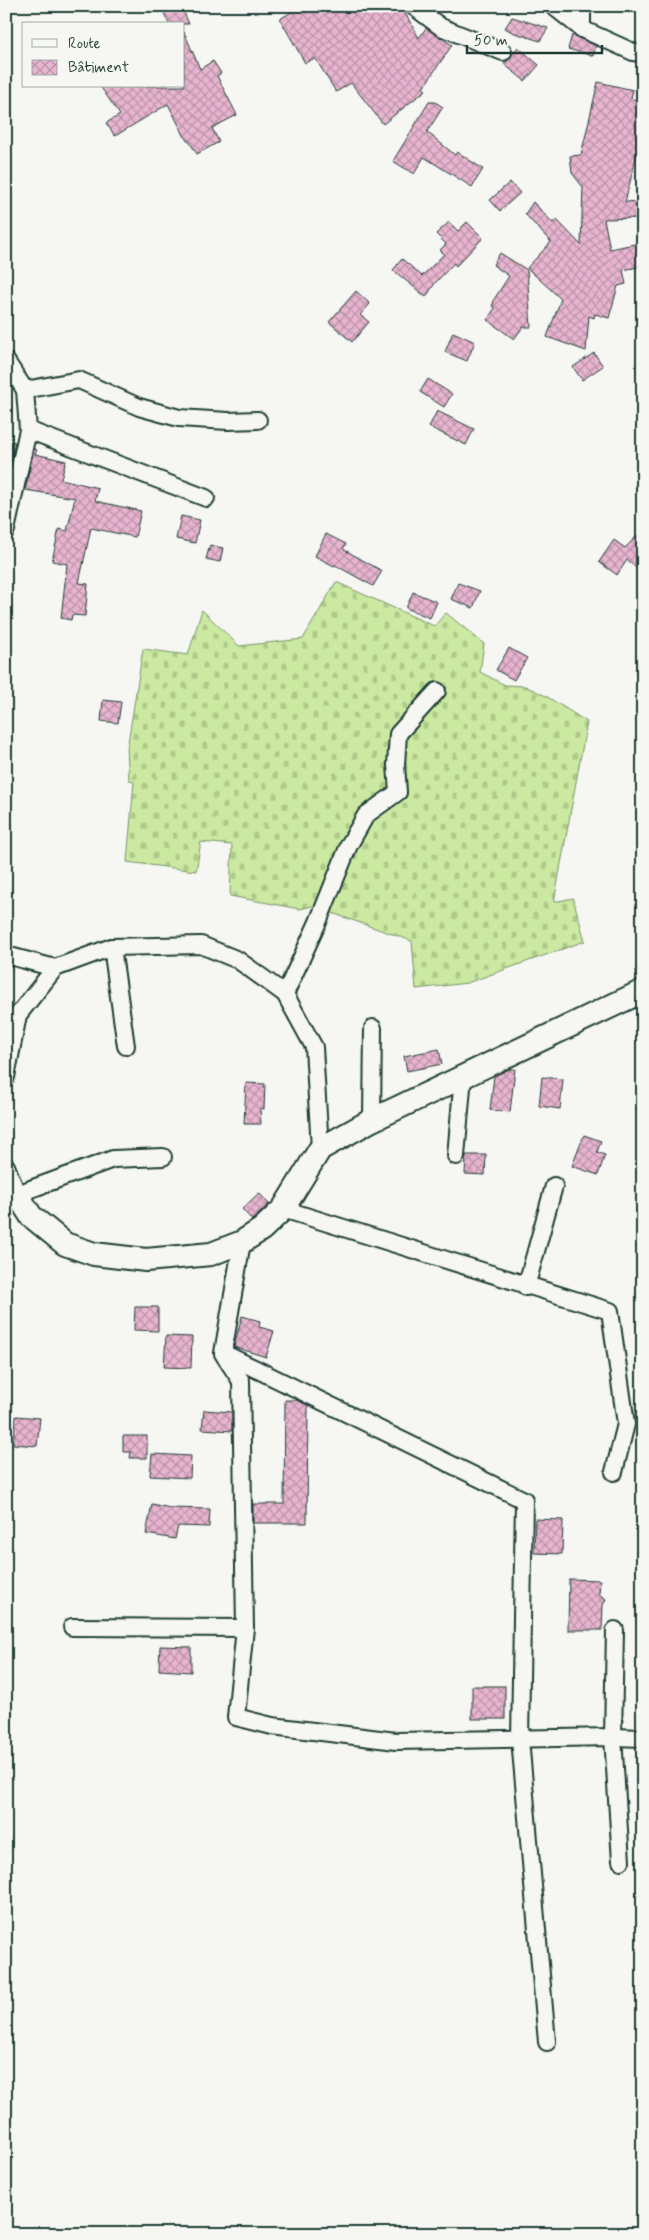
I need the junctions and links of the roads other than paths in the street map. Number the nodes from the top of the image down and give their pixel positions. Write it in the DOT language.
graph roads {
  1 [pos="413,6"];
  2 [pos="553,6"];
  3 [pos="582,6"];
  4 [pos="582,29"];
  5 [pos="503,52"];
  6 [pos="643,54"];
  7 [pos="6,361"];
  8 [pos="25,390"];
  9 [pos="258,420"];
  10 [pos="28,430"];
  11 [pos="206,498"];
  12 [pos="6,530"];
  13 [pos="437,691"];
  14 [pos="112,948"];
  15 [pos="6,955"];
  16 [pos="55,968"];
  17 [pos="285,994"];
  18 [pos="641,995"];
  19 [pos="373,1028"];
  20 [pos="126,1046"];
  21 [pos="463,1076"];
  22 [pos="6,1077"];
  23 [pos="372,1120"];
  24 [pos="320,1150"];
  25 [pos="163,1156"];
  26 [pos="456,1156"];
  27 [pos="6,1166"];
  28 [pos="554,1186"];
  29 [pos="12,1197"];
  30 [pos="283,1209"];
  31 [pos="242,1242"];
  32 [pos="526,1286"];
  33 [pos="223,1353"];
  34 [pos="614,1472"];
  35 [pos="72,1627"];
  36 [pos="245,1628"];
  37 [pos="615,1630"];
  38 [pos="612,1737"];
  39 [pos="643,1738"];
  40 [pos="520,1739"];
  41 [pos="621,1860"];
  42 [pos="547,2042"];
  1 -- 5 [label="street"];
  2 -- 4 [label="street"];
  3 -- 4 [label="street"];
  4 -- 6 [label="street"];
  7 -- 8 [label="street"];
  8 -- 9 [label="street"];
  8 -- 10 [label="street"];
  10 -- 11 [label="street"];
  10 -- 12 [label="street"];
  13 -- 17 [label="street"];
  14 -- 16 [label="street"];
  14 -- 17 [label="street"];
  14 -- 20 [label="street"];
  15 -- 16 [label="street"];
  16 -- 22 [label="street"];
  17 -- 24 [label="street"];
  18 -- 21 [label="street"];
  19 -- 23 [label="street"];
  21 -- 23 [label="street"];
  21 -- 26 [label="street"];
  23 -- 24 [label="street"];
  24 -- 30 [label="street"];
  25 -- 29 [label="street"];
  27 -- 29 [label="street"];
  28 -- 32 [label="street"];
  29 -- 31 [label="street"];
  30 -- 31 [label="street"];
  30 -- 32 [label="street"];
  31 -- 33 [label="street"];
  32 -- 34 [label="street"];
  33 -- 36 [label="street"];
  33 -- 40 [label="street"];
  35 -- 36 [label="street"];
  36 -- 40 [label="street"];
  37 -- 38 [label="street"];
  38 -- 39 [label="street"];
  38 -- 40 [label="street"];
  38 -- 41 [label="street"];
  40 -- 42 [label="street"];
}
